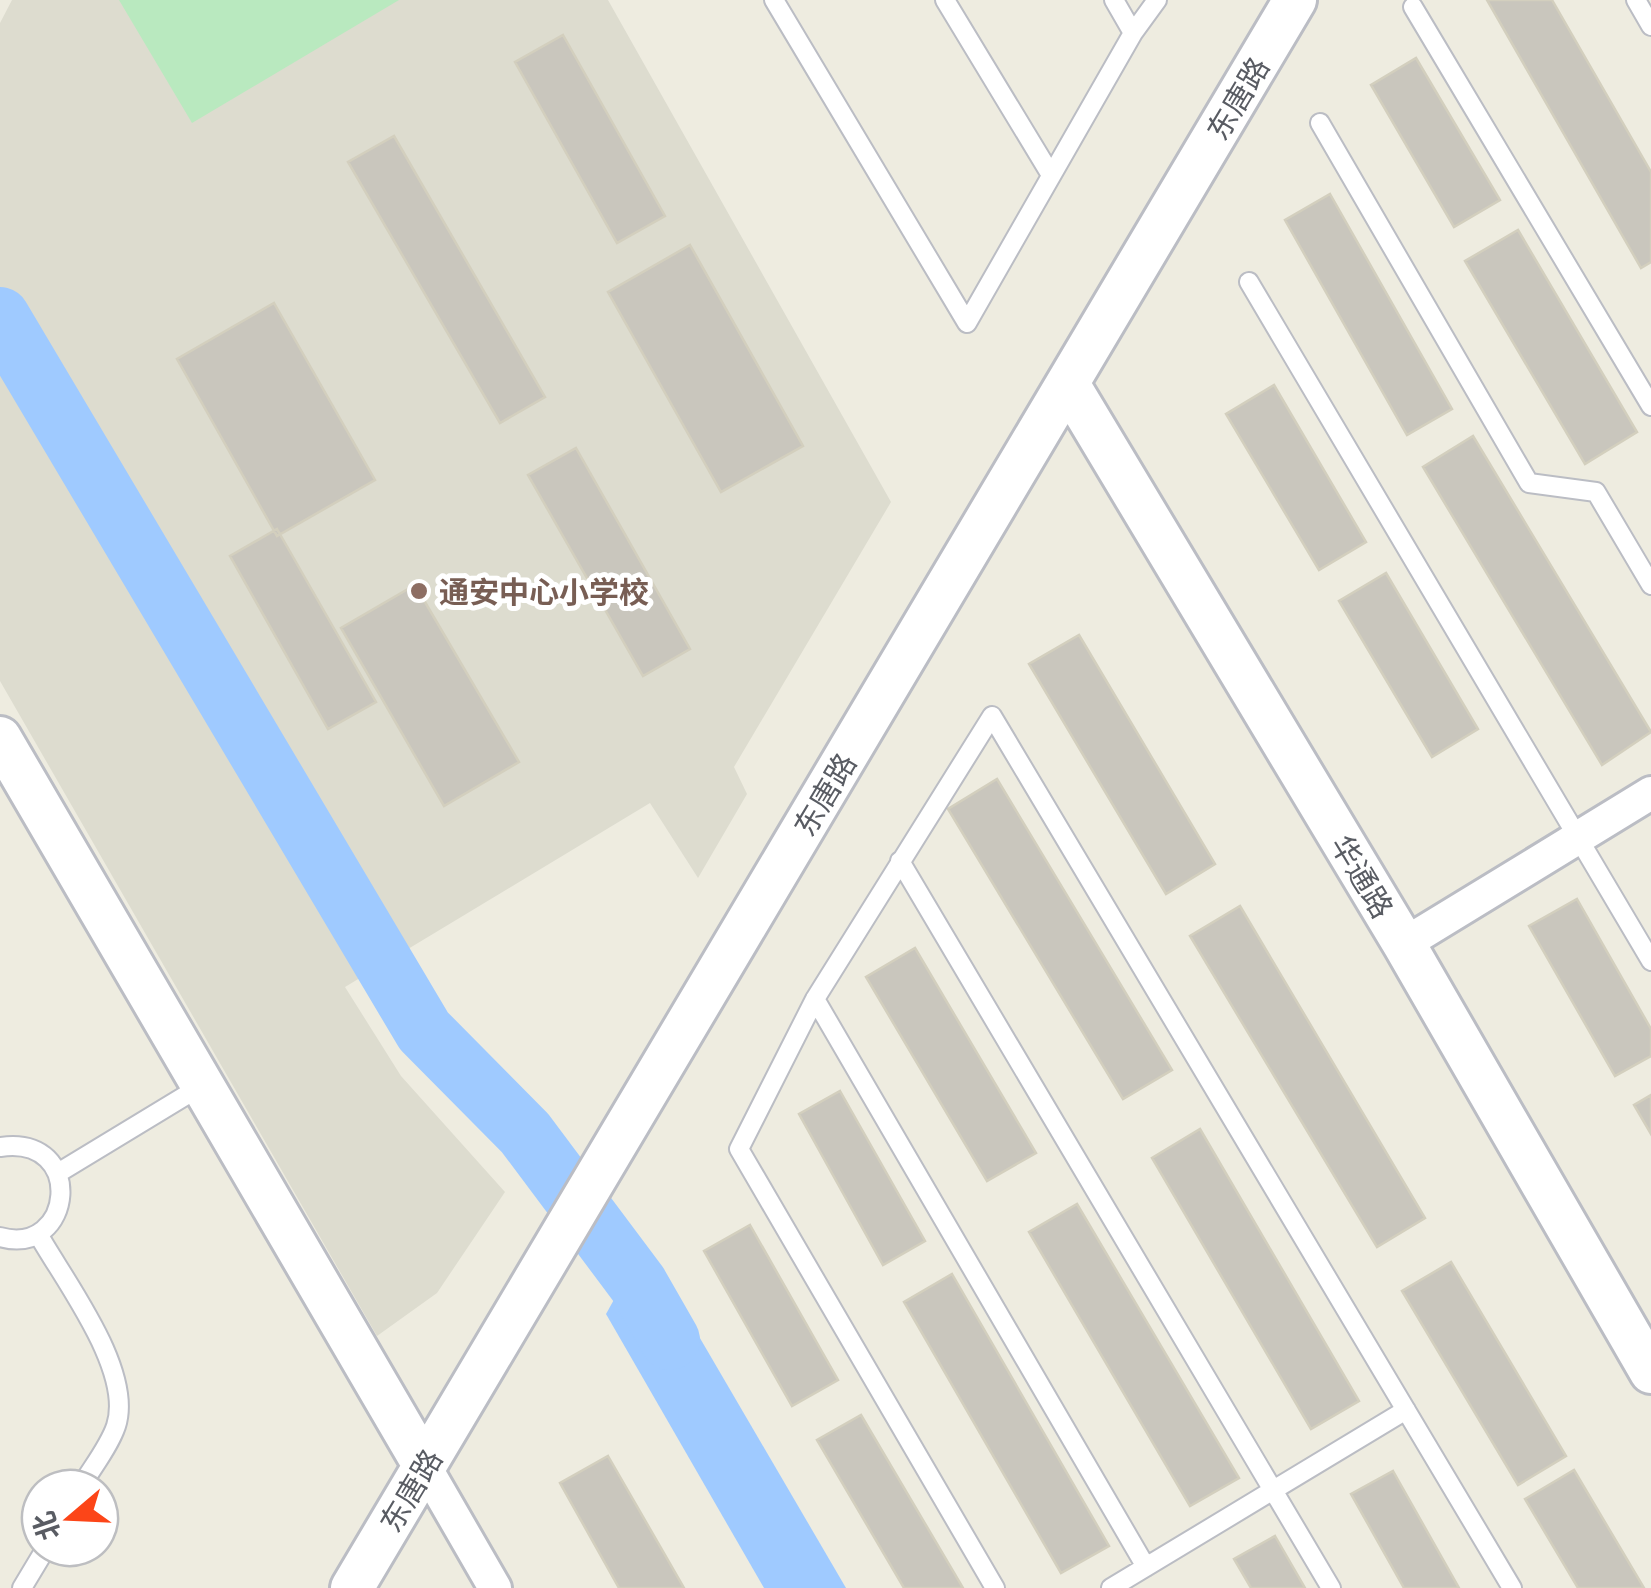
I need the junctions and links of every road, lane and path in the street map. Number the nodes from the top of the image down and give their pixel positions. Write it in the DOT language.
graph roads {
  1 [pos="774,0"];
  2 [pos="945,0"];
  3 [pos="1114,0"];
  4 [pos="1157,0"];
  5 [pos="1295,0"];
  6 [pos="1636,0"];
  7 [pos="1413,7"];
  8 [pos="1651,26"];
  9 [pos="1133,33"];
  10 [pos="1320,123"];
  11 [pos="1051,175"];
  12 [pos="1249,282"];
  13 [pos="1068,384"];
  14 [pos="1651,406"];
  15 [pos="1651,585"];
  16 [pos="0,738"];
  17 [pos="1651,793"];
  18 [pos="1578,837"];
  19 [pos="900,861"];
  20 [pos="1404,944"];
  21 [pos="1651,961"];
  22 [pos="815,999"];
  23 [pos="203,1085"];
  24 [pos="0,1147"];
  25 [pos="58,1173"];
  26 [pos="38,1234"];
  27 [pos="0,1236"];
  28 [pos="1651,1372"];
  29 [pos="1406,1410"];
  30 [pos="424,1465"];
  31 [pos="92,1468"];
  32 [pos="1274,1492"];
  33 [pos="1146,1568"];
  34 [pos="352,1588"];
  35 [pos="496,1588"];
  36 [pos="995,1588"];
  37 [pos="1111,1588"];
  38 [pos="1331,1588"];
  39 [pos="1512,1588"];
  1 -- 11 [label="lane"];
  2 -- 11 [label="lane"];
  3 -- 9 [label="lane"];
  4 -- 9 [label="lane"];
  5 -- 13 [label="street, 东唐路"];
  6 -- 8 [label="lane"];
  7 -- 14 [label="lane"];
  9 -- 11 [label="lane"];
  10 -- 15 [label="lane"];
  12 -- 18 [label="lane"];
  13 -- 20 [label="street, 华通路"];
  13 -- 30 [label="street, 东唐路"];
  16 -- 23 [label="street"];
  17 -- 18 [label="street"];
  18 -- 20 [label="street"];
  18 -- 21 [label="lane"];
  19 -- 22 [label="lane"];
  19 -- 29 [label="lane"];
  19 -- 32 [label="lane"];
  20 -- 28 [label="street, 华通路"];
  22 -- 33 [label="lane"];
  22 -- 36 [label="lane"];
  23 -- 25 [label="lane"];
  23 -- 30 [label="street"];
  24 -- 25 [label="lane"];
  25 -- 26 [label="lane"];
  26 -- 27 [label="lane"];
  26 -- 31 [label="lane"];
  29 -- 32 [label="lane"];
  29 -- 39 [label="lane"];
  30 -- 34 [label="street, 东唐路"];
  30 -- 35 [label="street"];
  32 -- 33 [label="lane"];
  32 -- 38 [label="lane"];
  33 -- 37 [label="lane"];
}
